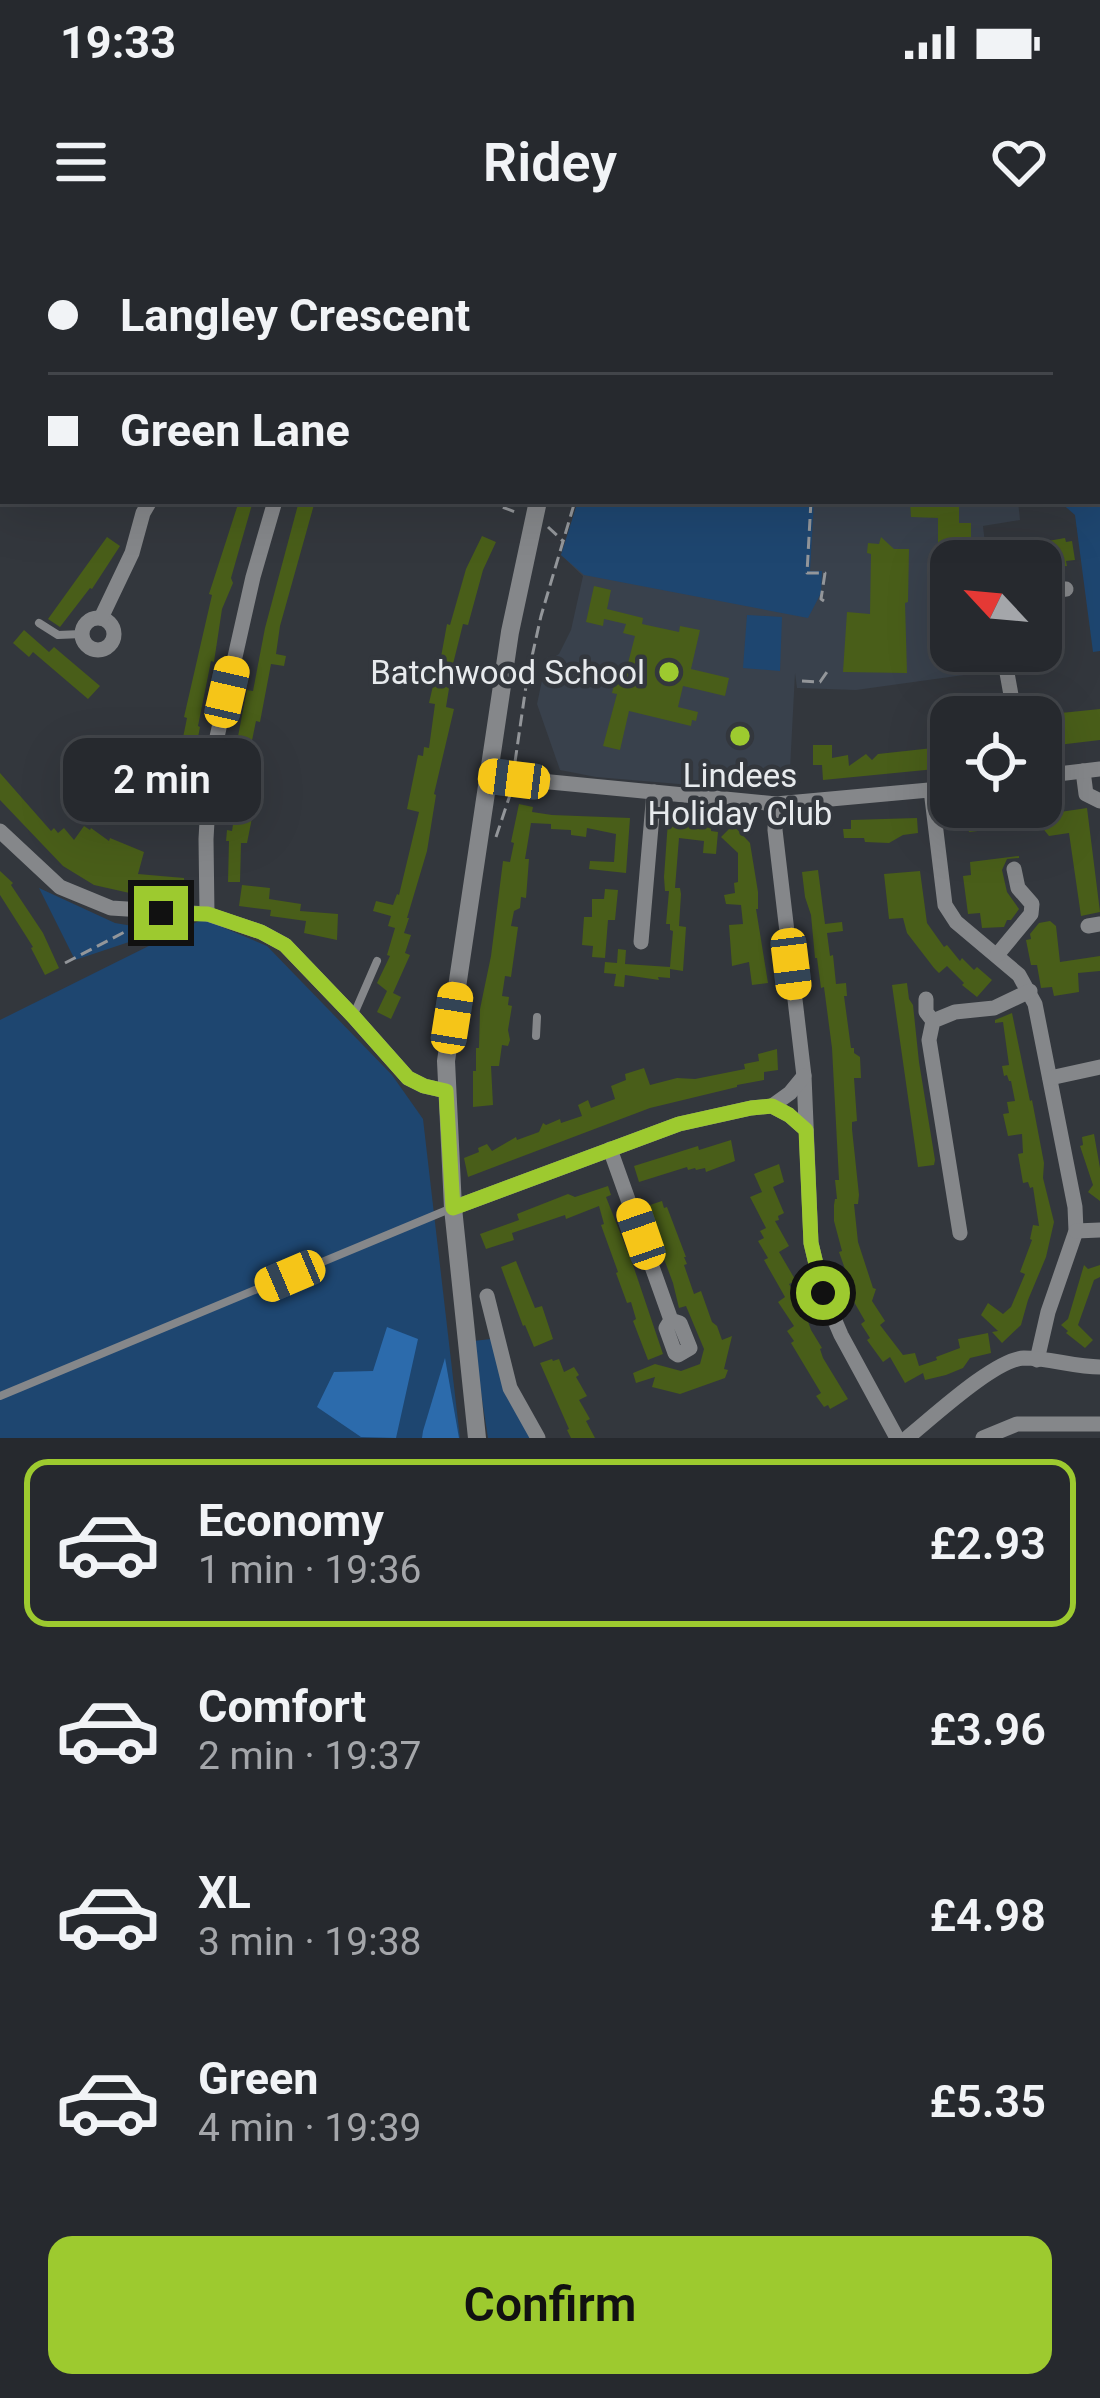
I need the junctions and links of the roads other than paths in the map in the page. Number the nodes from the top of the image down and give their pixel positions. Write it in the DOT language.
graph roads {
  1 [pos="148,504"];
  2 [pos="274,504"];
  3 [pos="535,512"];
  4 [pos="1066,589"];
  5 [pos="1062,590"];
  6 [pos="101,618"];
  7 [pos="39,623"];
  8 [pos="82,634"];
  9 [pos="108,754"];
  10 [pos="1091,770"];
  11 [pos="489,776"];
  12 [pos="930,790"];
  13 [pos="654,792"];
  14 [pos="208,800"];
  15 [pos="1100,800"];
  16 [pos="776,803"];
  17 [pos="936,828"];
  18 [pos="2,836"];
  19 [pos="1014,869"];
  20 [pos="208,914"];
  21 [pos="641,942"];
  22 [pos="997,955"];
  23 [pos="377,961"];
  24 [pos="1030,992"];
  25 [pos="926,999"];
  26 [pos="353,1016"];
  27 [pos="537,1017"];
  28 [pos="933,1021"];
  29 [pos="536,1036"];
  30 [pos="1100,1067"];
  31 [pos="804,1076"];
  32 [pos="1050,1078"];
  33 [pos="446,1091"];
  34 [pos="772,1106"];
  35 [pos="806,1130"];
  36 [pos="610,1149"];
  37 [pos="453,1208"];
  38 [pos="1076,1231"];
  39 [pos="1100,1231"];
  40 [pos="960,1233"];
  41 [pos="487,1296"];
  42 [pos="671,1320"];
  43 [pos="494,1330"];
  44 [pos="467,1334"];
  45 [pos="1037,1360"];
  46 [pos="1100,1367"];
  47 [pos="0,1396"];
  48 [pos="1100,1424"];
  49 [pos="477,1438"];
  50 [pos="538,1438"];
  51 [pos="897,1438"];
  52 [pos="908,1438"];
  53 [pos="983,1438"];
  1 -- 6 [label="street"];
  2 -- 14 [label="street"];
  3 -- 11 [label="street"];
  4 -- 5 [label="street"];
  6 -- 8 [label="street"];
  6 -- 8 [label="street"];
  7 -- 8 [label="lane"];
  9 -- 14 [label="street"];
  10 -- 15 [label="street"];
  11 -- 13 [label="street"];
  11 -- 33 [label="street"];
  12 -- 16 [label="street"];
  13 -- 16 [label="street"];
  13 -- 21 [label="street"];
  14 -- 20 [label="street"];
  16 -- 31 [label="street"];
  17 -- 22 [label="street"];
  18 -- 20 [label="street"];
  19 -- 22 [label="street"];
  20 -- 26 [label="street"];
  22 -- 24 [label="street"];
  23 -- 26 [label="lane"];
  24 -- 28 [label="street"];
  24 -- 32 [label="street"];
  25 -- 28 [label="street"];
  26 -- 33 [label="street"];
  27 -- 29 [label="lane"];
  28 -- 40 [label="street"];
  30 -- 32 [label="street"];
  31 -- 34 [label="street"];
  31 -- 35 [label="street"];
  32 -- 38 [label="street"];
  33 -- 37 [label="street"];
  34 -- 35 [label="street"];
  34 -- 36 [label="street"];
  35 -- 51 [label="street"];
  36 -- 37 [label="street"];
  36 -- 42 [label="street"];
  37 -- 44 [label="street"];
  37 -- 47 [label="lane"];
  38 -- 39 [label="street"];
  38 -- 45 [label="street"];
  41 -- 43 [label="street"];
  43 -- 44 [label="street"];
  43 -- 50 [label="street"];
  44 -- 49 [label="street"];
  45 -- 46 [label="street"];
  45 -- 52 [label="street"];
  48 -- 53 [label="street"];
}
